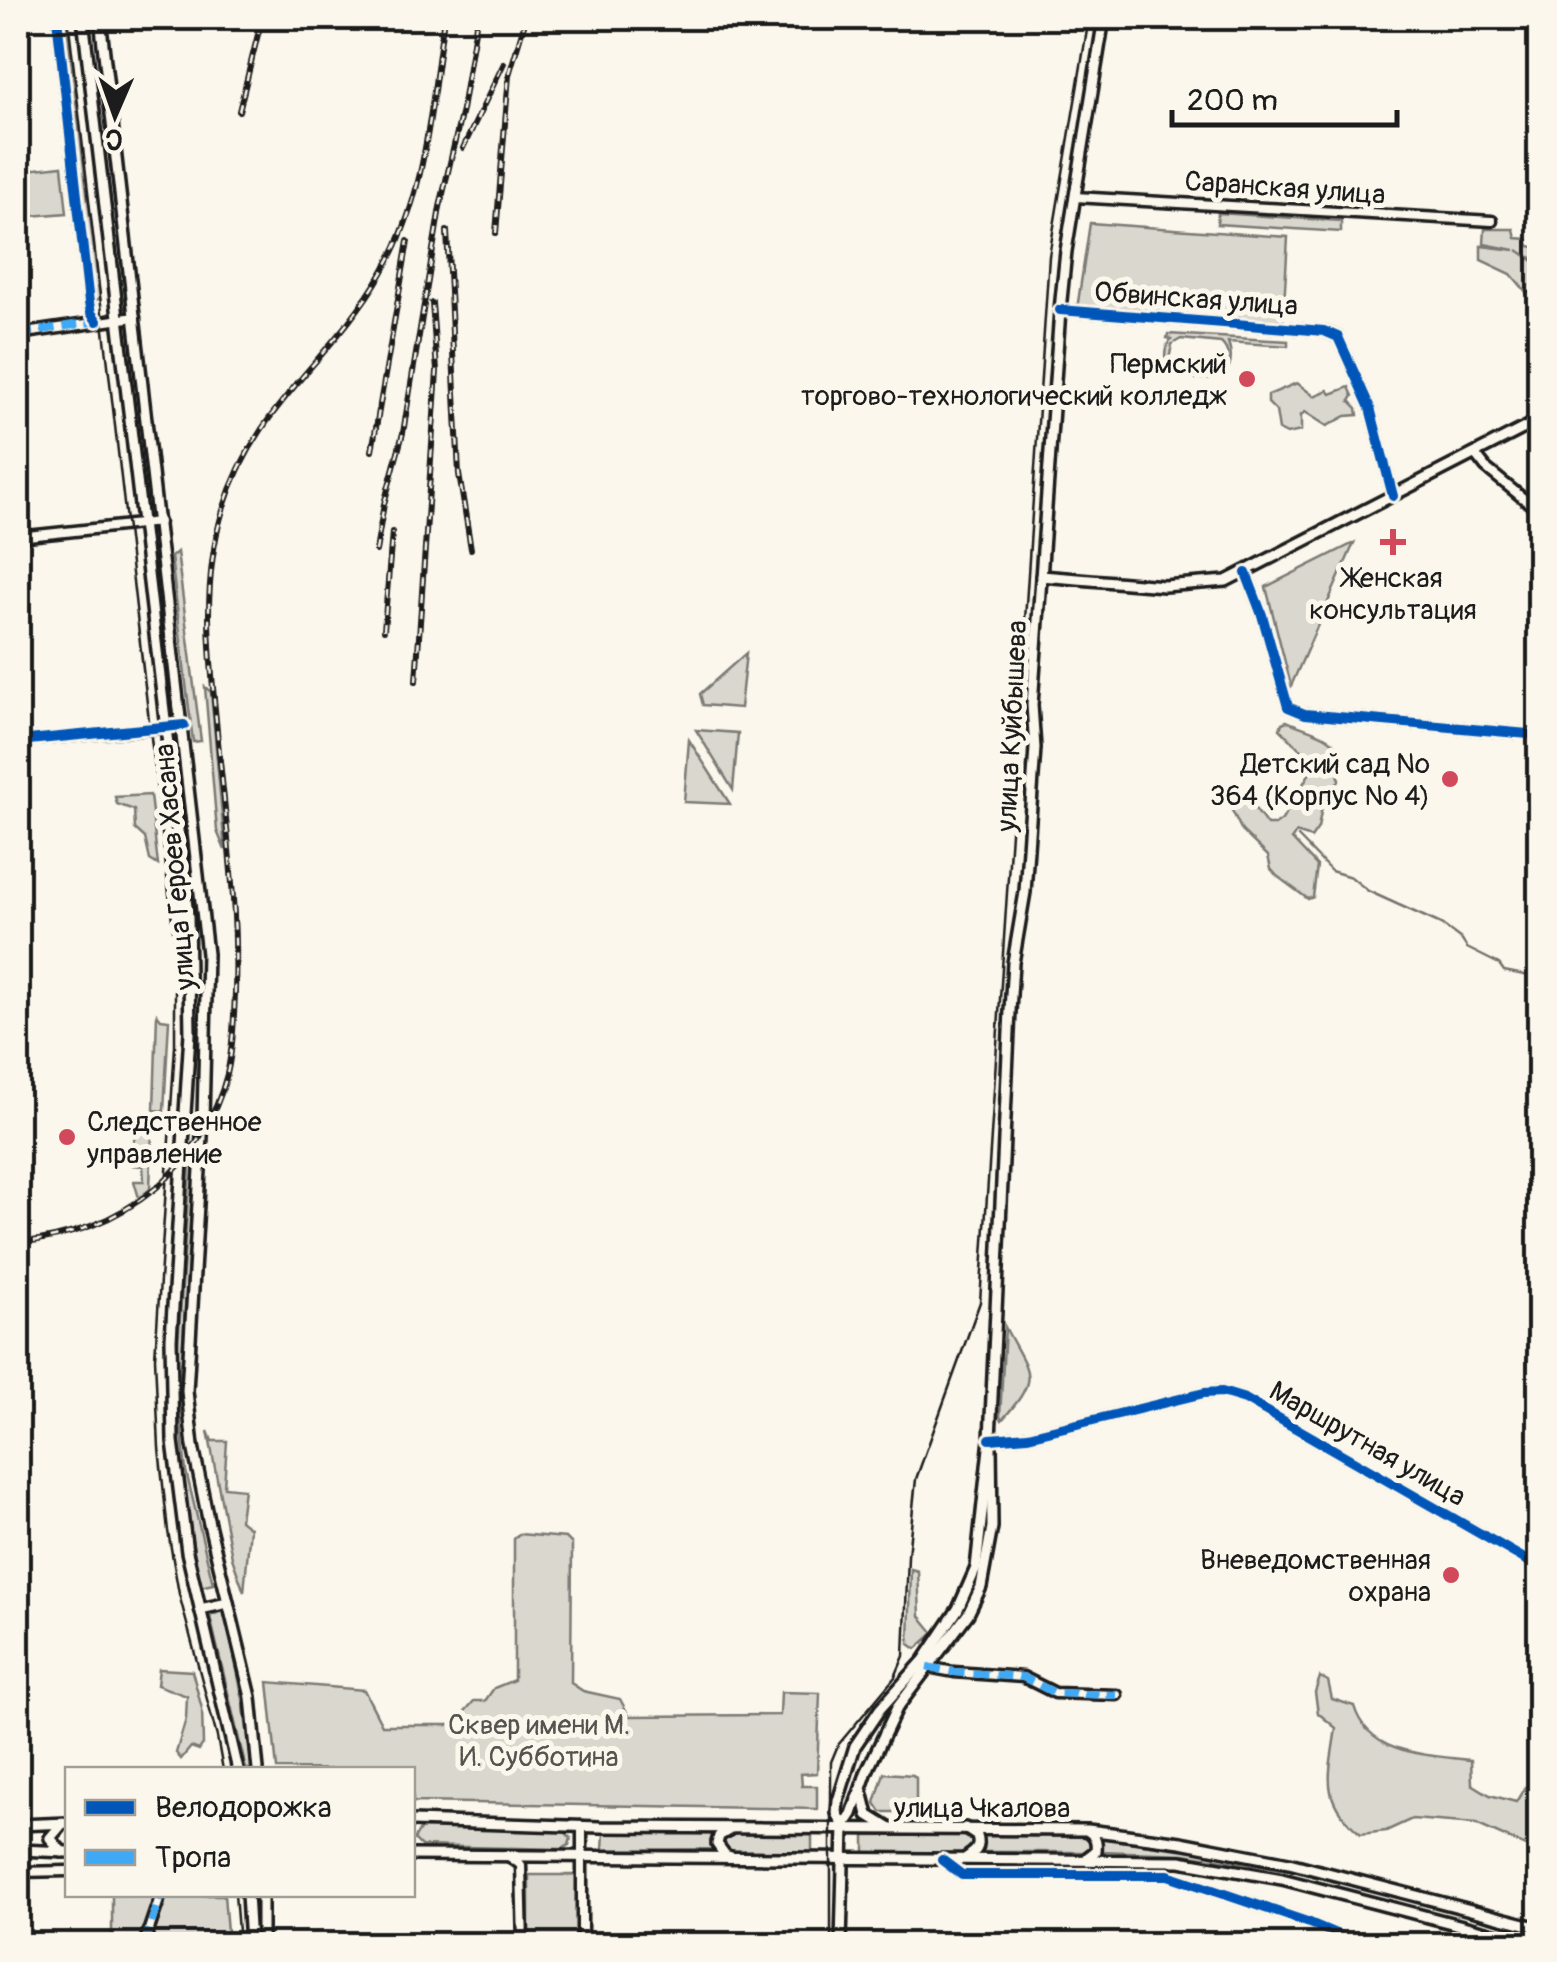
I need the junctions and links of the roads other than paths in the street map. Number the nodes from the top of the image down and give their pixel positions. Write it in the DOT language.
graph roads {
  1 [pos="57,18"];
  2 [pos="83,18"];
  3 [pos="100,18"];
  4 [pos="1104,18"];
  5 [pos="1074,197"];
  6 [pos="1492,221"];
  7 [pos="1060,310"];
  8 [pos="135,317"];
  9 [pos="118,318"];
  10 [pos="98,320"];
  11 [pos="18,334"];
  12 [pos="1540,420"];
  13 [pos="1475,454"];
  14 [pos="1393,496"];
  15 [pos="1540,512"];
  16 [pos="159,522"];
  17 [pos="142,524"];
  18 [pos="18,537"];
  19 [pos="1246,573"];
  20 [pos="1042,576"];
  21 [pos="184,726"];
  22 [pos="165,728"];
  23 [pos="1540,735"];
  24 [pos="18,741"];
  25 [pos="990,1439"];
  26 [pos="1540,1568"];
  27 [pos="228,1603"];
  28 [pos="200,1609"];
  29 [pos="927,1667"];
  30 [pos="1117,1695"];
  31 [pos="238,1767"];
  32 [pos="258,1767"];
  33 [pos="862,1784"];
  34 [pos="415,1820"];
  35 [pos="428,1821"];
  36 [pos="64,1823"];
  37 [pos="18,1825"];
  38 [pos="582,1826"];
  39 [pos="415,1827"];
  40 [pos="736,1827"];
  41 [pos="844,1828"];
  42 [pos="891,1828"];
  43 [pos="964,1828"];
  44 [pos="1088,1830"];
  45 [pos="415,1849"];
  46 [pos="18,1850"];
  47 [pos="65,1852"];
  48 [pos="424,1854"];
  49 [pos="415,1855"];
  50 [pos="506,1855"];
  51 [pos="582,1857"];
  52 [pos="1085,1858"];
  53 [pos="740,1860"];
  54 [pos="842,1860"];
  55 [pos="942,1860"];
  56 [pos="963,1860"];
  57 [pos="1180,1862"];
  58 [pos="65,1871"];
  59 [pos="18,1872"];
  60 [pos="1168,1876"];
  61 [pos="160,1897"];
  62 [pos="247,1897"];
  63 [pos="262,1897"];
  64 [pos="1540,1928"];
  65 [pos="144,1944"];
  66 [pos="250,1944"];
  67 [pos="262,1944"];
  68 [pos="523,1944"];
  69 [pos="582,1944"];
  70 [pos="841,1944"];
  71 [pos="1349,1944"];
  72 [pos="1532,1944"];
  1 -- 10 [label="street"];
  2 -- 9 [label="main road, улица Героев Хасана"];
  3 -- 8 [label="main road, улица Героев Хасана"];
  4 -- 5 [label="main road, улица Куйбышева"];
  5 -- 6 [label="street, Саранская улица"];
  5 -- 7 [label="main road, улица Куйбышева"];
  7 -- 14 [label="street, Обвинская улица"];
  7 -- 20 [label="main road, улица Куйбышева"];
  8 -- 9 [label="street"];
  8 -- 16 [label="main road, улица Героев Хасана"];
  9 -- 10 [label="street"];
  9 -- 17 [label="main road, улица Героев Хасана"];
  10 -- 11 [label="street"];
  12 -- 13 [label="main road"];
  13 -- 14 [label="main road"];
  13 -- 15 [label="street"];
  14 -- 19 [label="main road"];
  16 -- 17 [label="street"];
  16 -- 21 [label="main road, улица Героев Хасана"];
  17 -- 18 [label="street"];
  17 -- 22 [label="main road, улица Героев Хасана"];
  19 -- 20 [label="main road"];
  19 -- 23 [label="street"];
  20 -- 25 [label="main road, улица Куйбышева"];
  21 -- 22 [label="street"];
  21 -- 27 [label="main road, улица Героев Хасана"];
  22 -- 24 [label="street"];
  22 -- 28 [label="main road, улица Героев Хасана"];
  25 -- 26 [label="street, Маршрутная улица"];
  25 -- 29 [label="main road, улица Куйбышева"];
  25 -- 41 [label="main road, улица Куйбышева"];
  27 -- 28 [label="main road"];
  27 -- 32 [label="main road, улица Героев Хасана"];
  28 -- 31 [label="main road, улица Героев Хасана"];
  29 -- 30 [label="street"];
  29 -- 33 [label="main road, улица Куйбышева"];
  33 -- 41 [label="main road, улица Куйбышева"];
  33 -- 42 [label="main road"];
  34 -- 35 [label="main road, улица Чкалова"];
  35 -- 38 [label="main road, улица Чкалова"];
  35 -- 39 [label="main road"];
  36 -- 37 [label="main road"];
  36 -- 47 [label="main road"];
  38 -- 40 [label="main road, улица Чкалова"];
  38 -- 51 [label="street"];
  40 -- 41 [label="main road, улица Чкалова"];
  40 -- 53 [label="main road"];
  41 -- 42 [label="main road, улица Чкалова"];
  41 -- 54 [label="main road, улица Куйбышева"];
  42 -- 43 [label="main road, улица Чкалова"];
  43 -- 44 [label="main road, улица Чкалова"];
  43 -- 56 [label="main road"];
  44 -- 52 [label="main road"];
  44 -- 64 [label="main road, улица Чкалова"];
  45 -- 48 [label="main road"];
  46 -- 47 [label="main road"];
  48 -- 49 [label="main road, улица Чкалова"];
  48 -- 50 [label="main road, улица Чкалова"];
  50 -- 51 [label="main road, улица Чкалова"];
  50 -- 68 [label="street"];
  51 -- 53 [label="main road, улица Чкалова"];
  51 -- 69 [label="street"];
  52 -- 56 [label="main road, улица Чкалова"];
  52 -- 57 [label="main road, улица Чкалова"];
  53 -- 54 [label="main road, улица Чкалова"];
  54 -- 55 [label="main road, улица Чкалова"];
  54 -- 70 [label="main road, улица Куйбышева"];
  55 -- 56 [label="main road, улица Чкалова"];
  55 -- 60 [label="street"];
  57 -- 60 [label="street"];
  57 -- 72 [label="main road, улица Чкалова"];
  58 -- 59 [label="street"];
  60 -- 71 [label="street"];
  61 -- 65 [label="street"];
  62 -- 66 [label="main road"];
  63 -- 67 [label="main road"];
}
